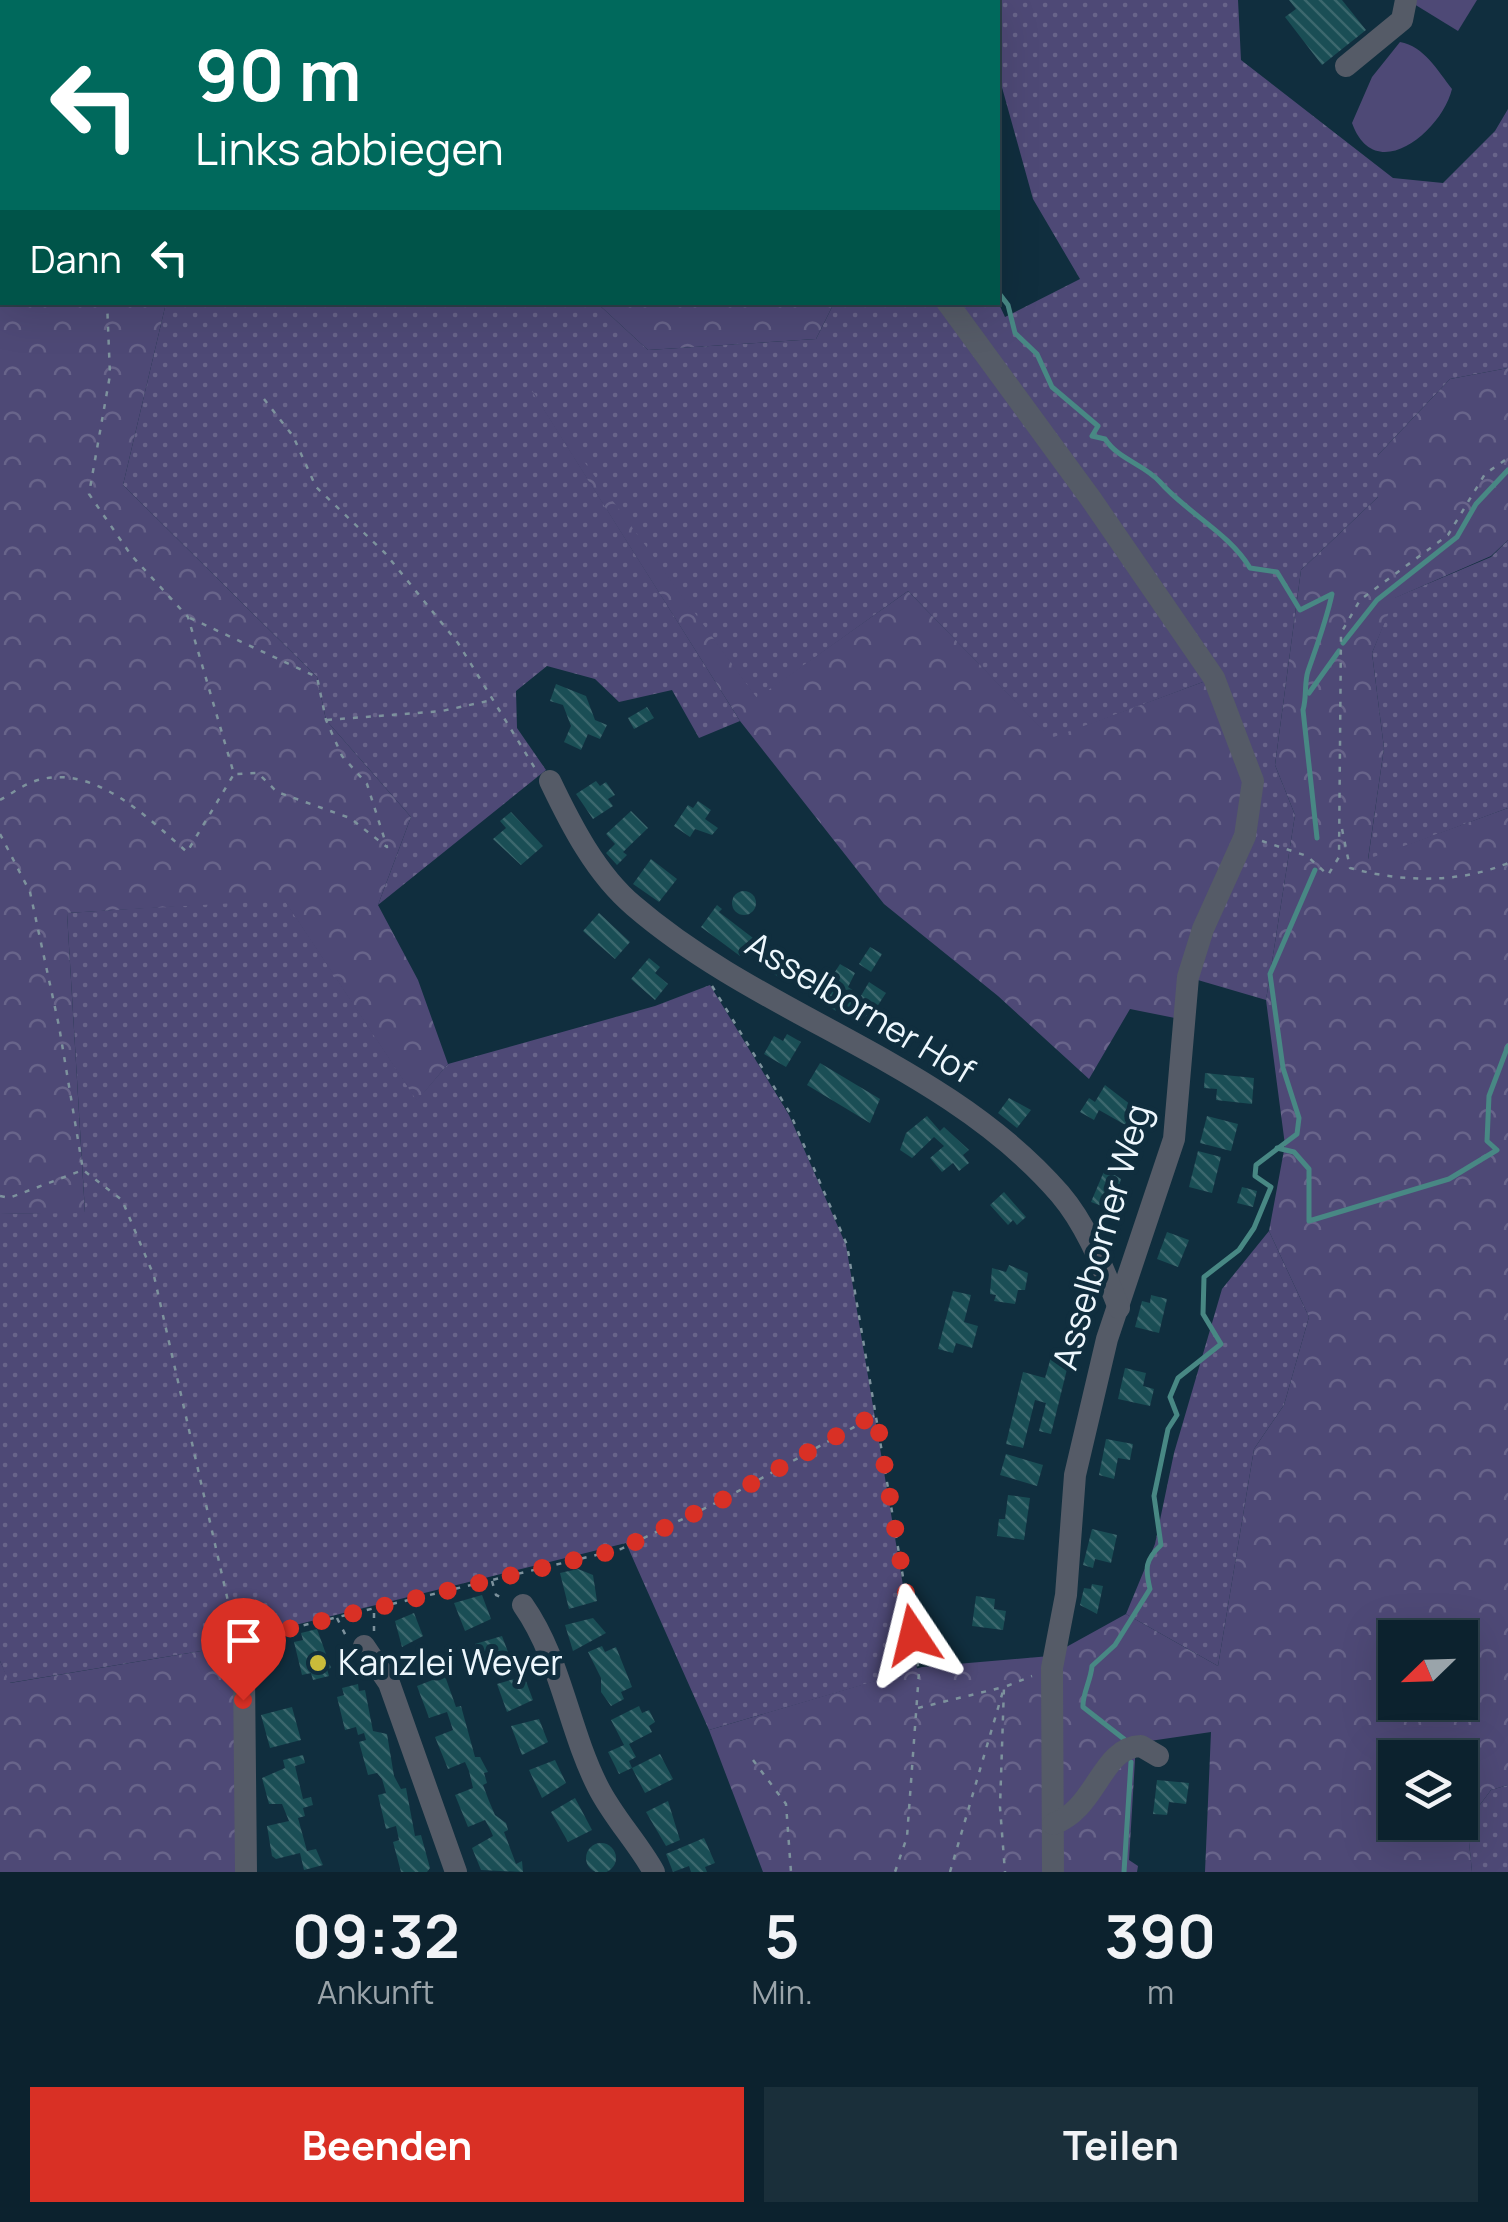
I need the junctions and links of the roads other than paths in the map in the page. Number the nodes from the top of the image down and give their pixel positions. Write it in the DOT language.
graph roads {
  1 [pos="1406,0"];
  2 [pos="1346,66"];
  3 [pos="949,305"];
  4 [pos="550,781"];
  5 [pos="1119,1308"];
  6 [pos="524,1605"];
  7 [pos="364,1646"];
  8 [pos="244,1675"];
  9 [pos="1158,1756"];
  10 [pos="1053,1824"];
  11 [pos="246,1872"];
  12 [pos="456,1872"];
  13 [pos="654,1872"];
  14 [pos="1053,1872"];
  1 -- 2 [label="street"];
  3 -- 5 [label="street, Asselborner Weg"];
  4 -- 5 [label="street, Asselborner Hof"];
  5 -- 10 [label="street, Asselborner Weg"];
  6 -- 13 [label="street"];
  7 -- 12 [label="street"];
  8 -- 11 [label="street"];
  9 -- 10 [label="street"];
  10 -- 14 [label="street, Asselborner Weg"];
}
